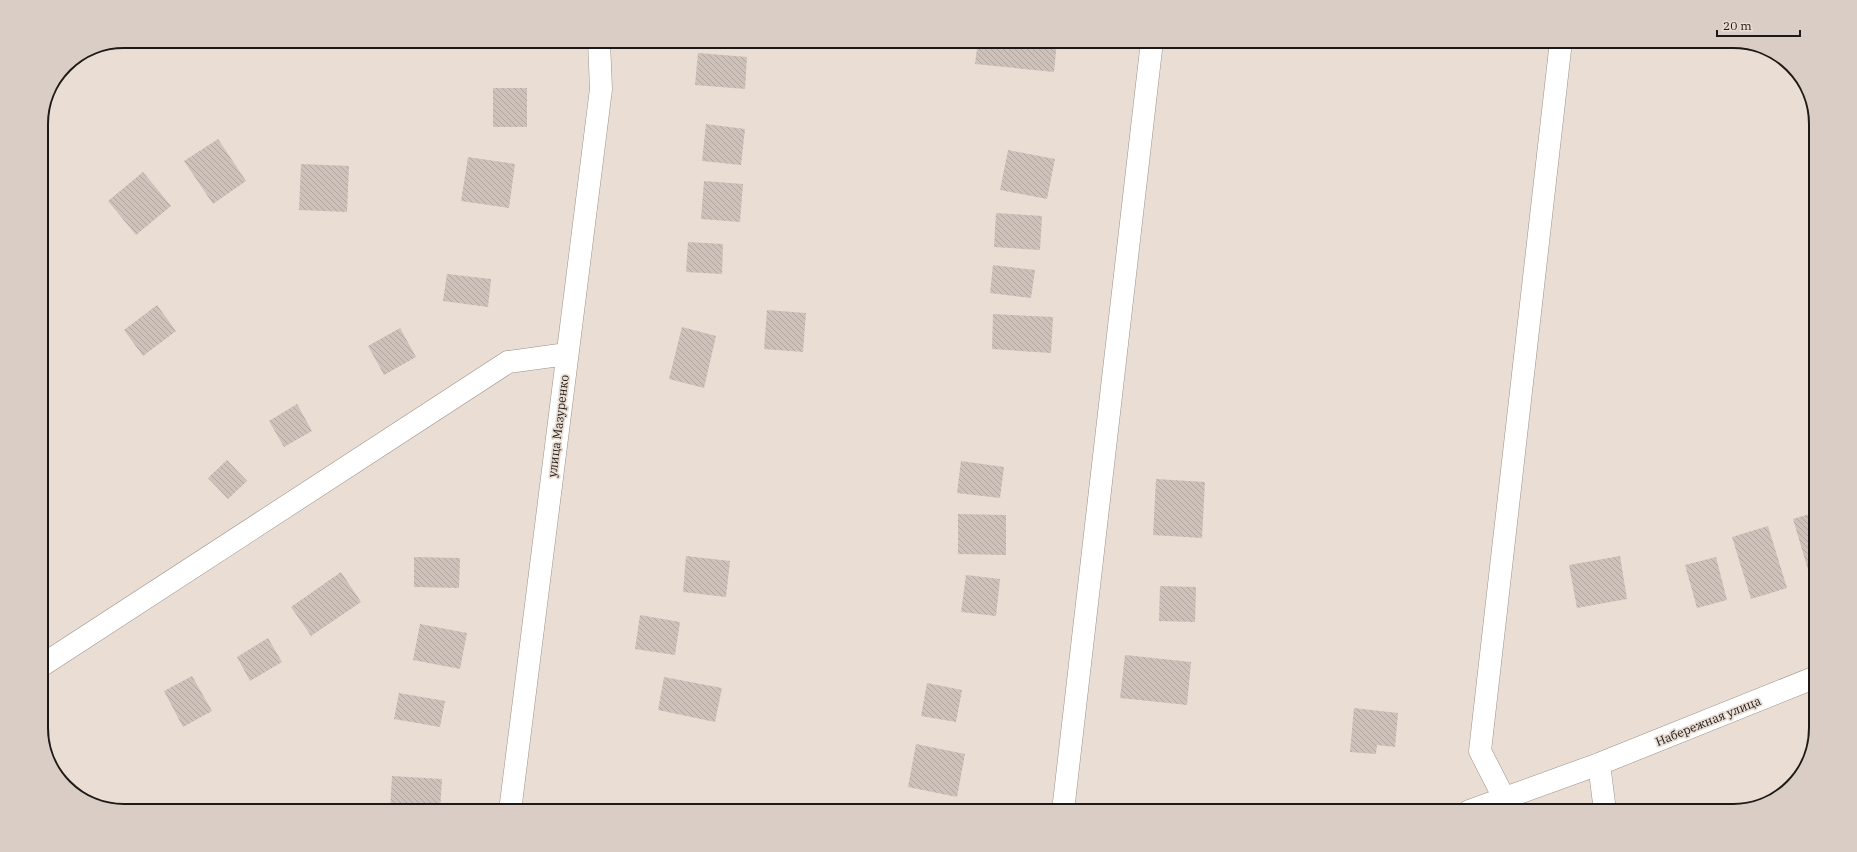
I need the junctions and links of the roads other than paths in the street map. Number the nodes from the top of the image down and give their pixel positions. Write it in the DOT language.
graph roads {
  1 [pos="599,48"];
  2 [pos="1151,48"];
  3 [pos="1559,48"];
  4 [pos="567,354"];
  5 [pos="48,661"];
  6 [pos="1809,680"];
  7 [pos="1599,764"];
  8 [pos="1504,798"];
  9 [pos="511,804"];
  10 [pos="1064,804"];
  11 [pos="1488,804"];
  12 [pos="1604,804"];
  1 -- 4 [label="street, улица Мазуренко"];
  2 -- 10 [label="street"];
  3 -- 8 [label="street"];
  4 -- 5 [label="street"];
  4 -- 9 [label="street, улица Мазуренко"];
  6 -- 7 [label="street, Набережная улица"];
  7 -- 8 [label="street, Набережная улица"];
  7 -- 12 [label="street"];
  8 -- 11 [label="street, Набережная улица"];
}
